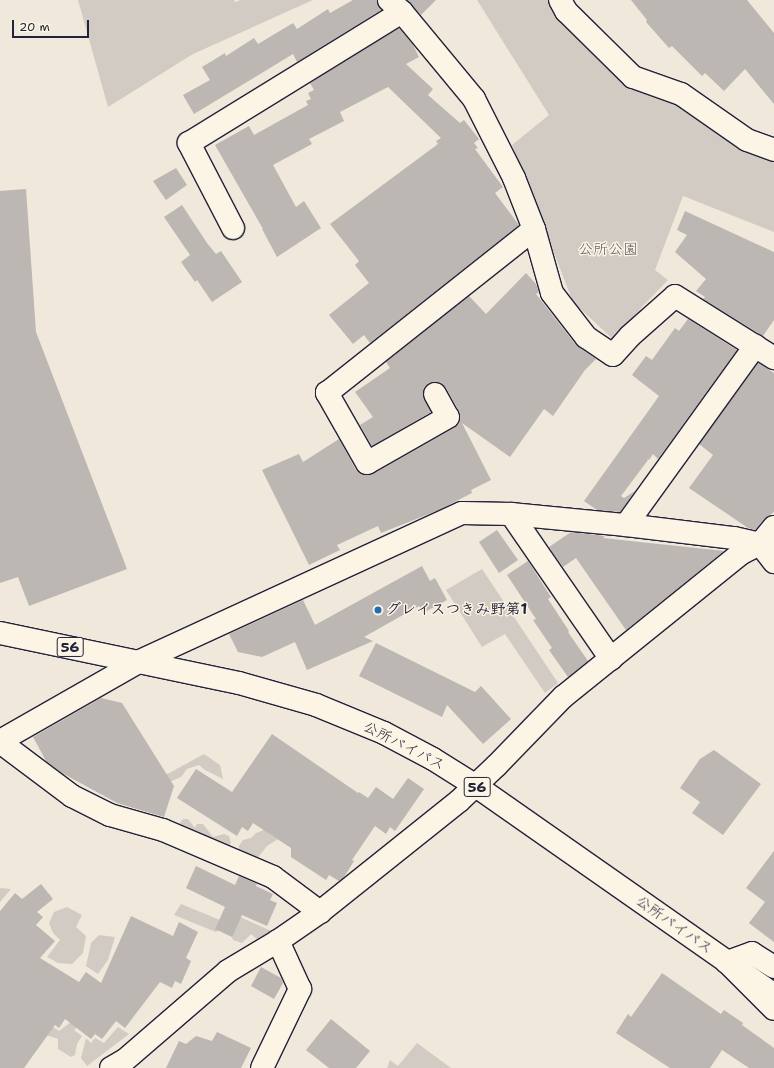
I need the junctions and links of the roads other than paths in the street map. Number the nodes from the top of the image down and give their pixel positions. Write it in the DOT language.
graph roads {
  1 [pos="560,0"];
  2 [pos="396,6"];
  3 [pos="774,150"];
  4 [pos="233,228"];
  5 [pos="534,229"];
  6 [pos="755,346"];
  7 [pos="774,358"];
  8 [pos="435,394"];
  9 [pos="511,514"];
  10 [pos="626,525"];
  11 [pos="774,527"];
  12 [pos="760,544"];
  13 [pos="774,562"];
  14 [pos="0,633"];
  15 [pos="611,658"];
  16 [pos="140,661"];
  17 [pos="0,741"];
  18 [pos="476,786"];
  19 [pos="320,912"];
  20 [pos="278,940"];
  21 [pos="727,962"];
  22 [pos="774,967"];
  23 [pos="774,995"];
  24 [pos="774,1009"];
  25 [pos="111,1068"];
  26 [pos="262,1068"];
  1 -- 3 [label="street"];
  2 -- 4 [label="street"];
  2 -- 5 [label="street"];
  5 -- 6 [label="street"];
  5 -- 8 [label="street"];
  6 -- 7 [label="street"];
  6 -- 10 [label="street"];
  9 -- 10 [label="street"];
  9 -- 15 [label="street"];
  9 -- 16 [label="street"];
  10 -- 12 [label="street"];
  11 -- 12 [label="street"];
  12 -- 13 [label="street"];
  12 -- 15 [label="street"];
  14 -- 16 [label="street, 公所バイパス / 56"];
  15 -- 18 [label="street"];
  16 -- 17 [label="street"];
  16 -- 18 [label="street, 公所バイパス / 56"];
  17 -- 19 [label="street"];
  18 -- 19 [label="street"];
  18 -- 21 [label="street, 公所バイパス / 56"];
  19 -- 20 [label="street"];
  20 -- 25 [label="street"];
  20 -- 26 [label="street"];
  21 -- 22 [label="street"];
  21 -- 23 [label="street, 公所バイパス / 56"];
  21 -- 24 [label="street"];
}
